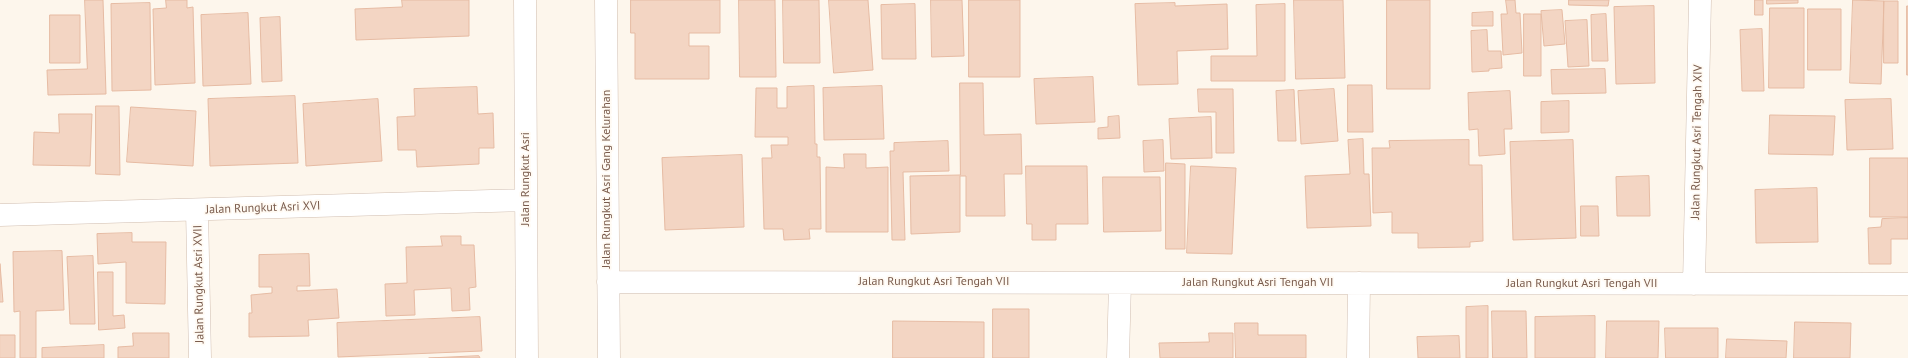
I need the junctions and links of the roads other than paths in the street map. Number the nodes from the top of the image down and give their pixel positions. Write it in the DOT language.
graph roads {
  1 [pos="525,0"];
  2 [pos="606,0"];
  3 [pos="1700,0"];
  4 [pos="526,200"];
  5 [pos="197,210"];
  6 [pos="0,215"];
  7 [pos="608,282"];
  8 [pos="1120,283"];
  9 [pos="1359,283"];
  10 [pos="1694,284"];
  11 [pos="1908,284"];
  12 [pos="200,358"];
  13 [pos="527,358"];
  14 [pos="609,358"];
  15 [pos="1118,358"];
  16 [pos="1358,358"];
  1 -- 4 [label="street, Jalan Rungkut Asri"];
  2 -- 7 [label="street, Jalan Rungkut Asri Gang Kelurahan"];
  3 -- 10 [label="street, Jalan Rungkut Asri Tengah XIV"];
  4 -- 5 [label="street, Jalan Rungkut Asri XVI"];
  4 -- 13 [label="street, Jalan Rungkut Asri"];
  5 -- 6 [label="street, Jalan Rungkut Asri XVI"];
  5 -- 12 [label="street, Jalan Rungkut Asri XVII"];
  7 -- 8 [label="street, Jalan Rungkut Asri Tengah VII"];
  7 -- 14 [label="street, Jalan Rungkut Asri Gang Kelurahan"];
  8 -- 9 [label="street, Jalan Rungkut Asri Tengah VII"];
  8 -- 15 [label="street"];
  9 -- 10 [label="street, Jalan Rungkut Asri Tengah VII"];
  9 -- 16 [label="street"];
  10 -- 11 [label="street, Jalan Rungkut Asri Tengah VII"];
}
